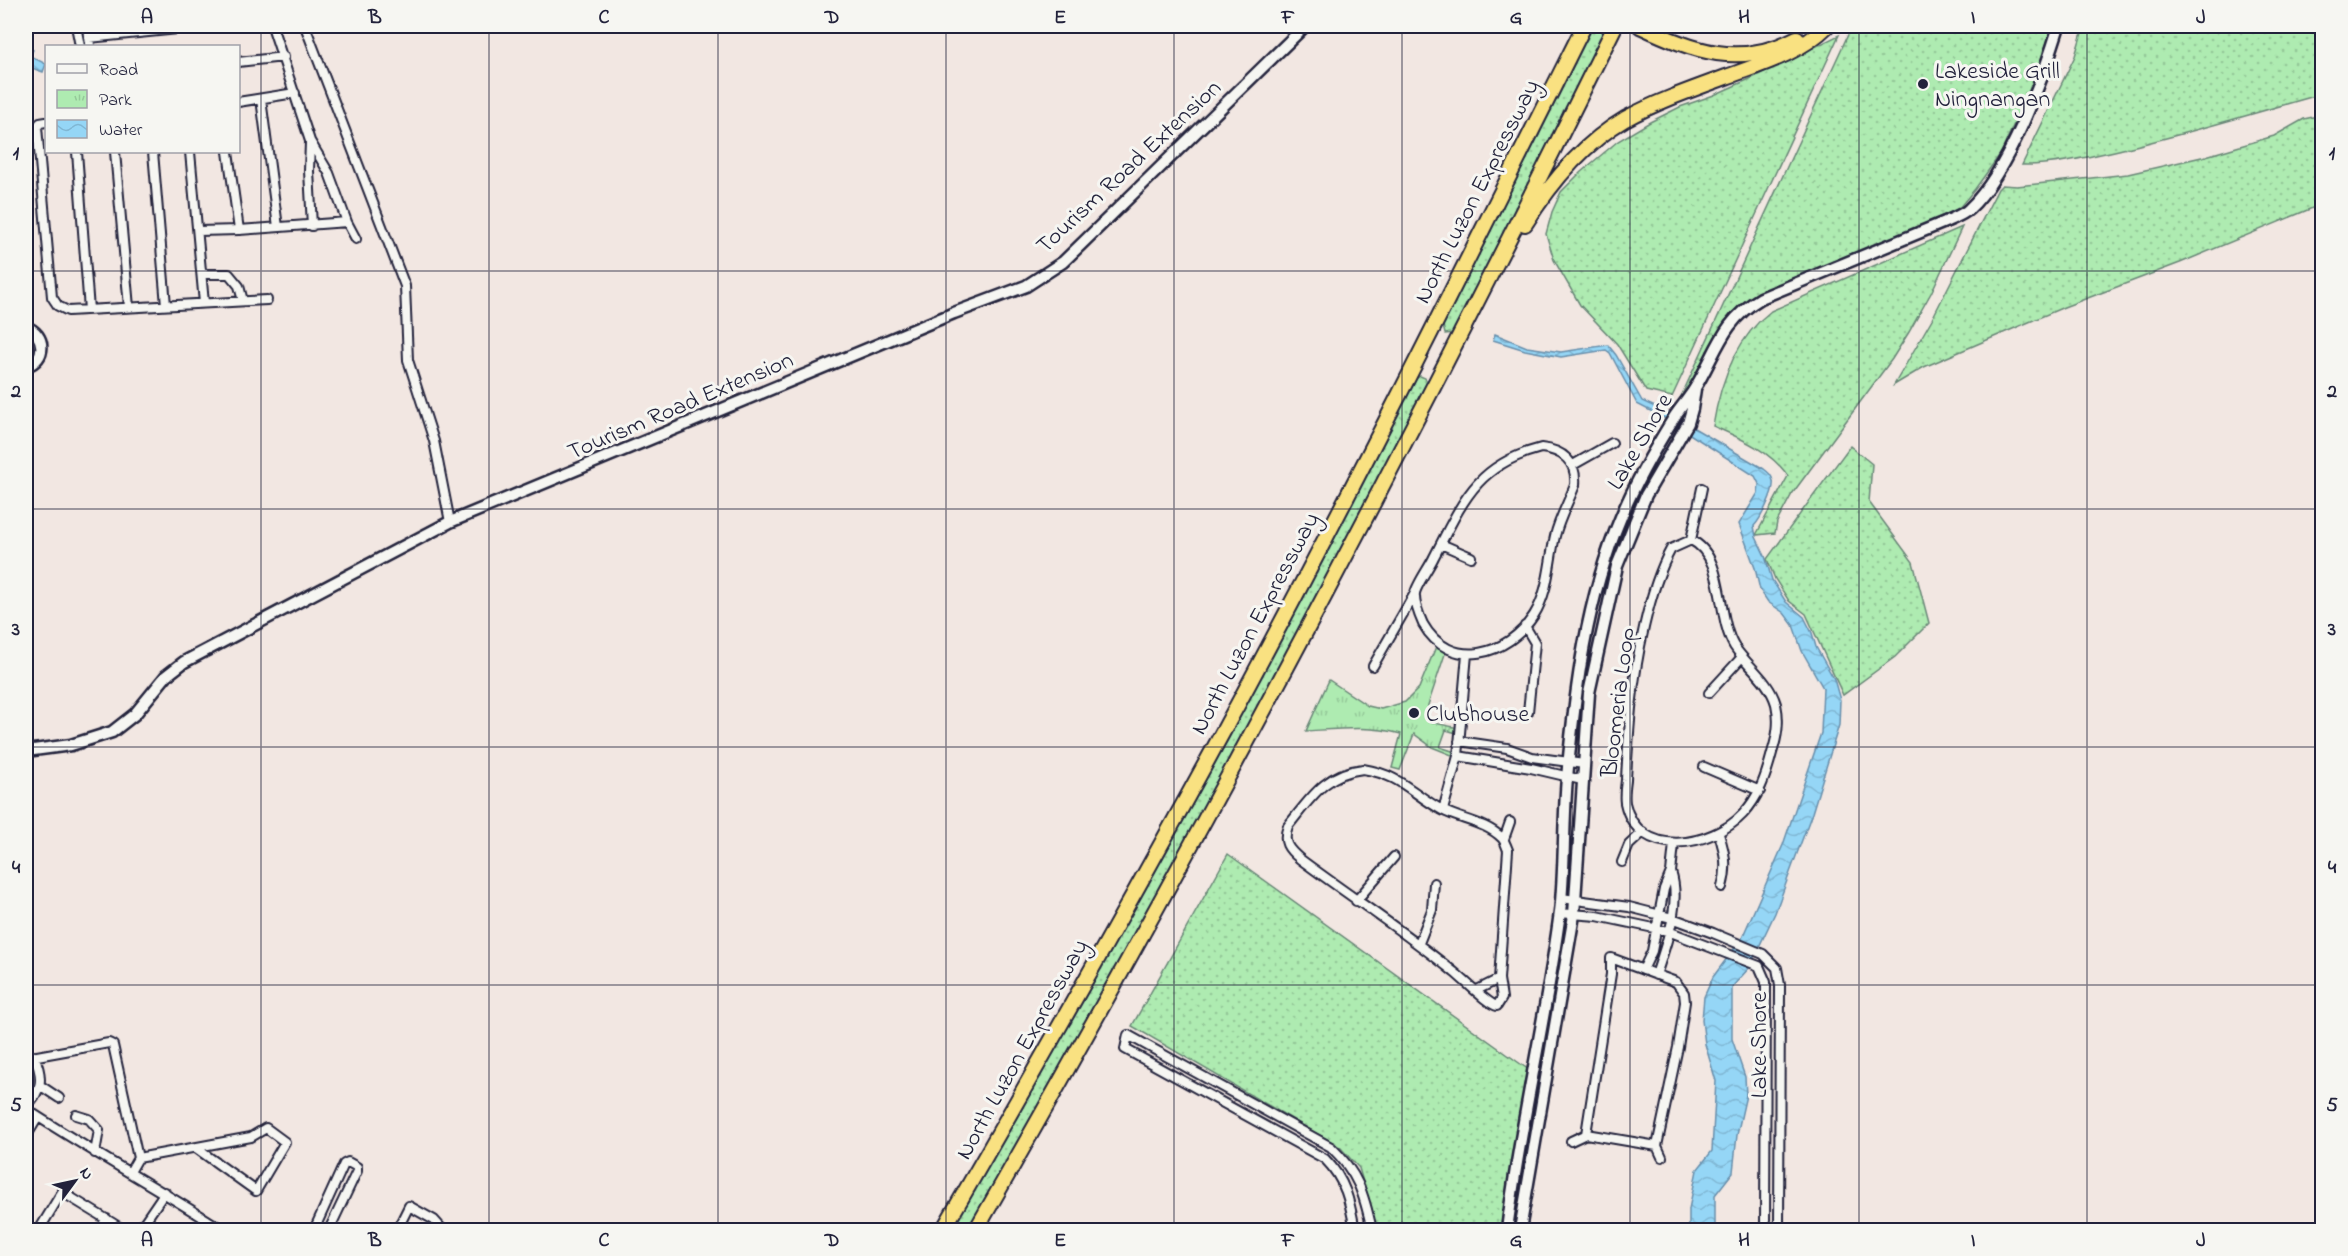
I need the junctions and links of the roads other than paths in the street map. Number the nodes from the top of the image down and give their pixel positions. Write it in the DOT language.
graph roads {
  1 [pos="76,26"];
  2 [pos="88,26"];
  3 [pos="208,26"];
  4 [pos="272,26"];
  5 [pos="305,26"];
  6 [pos="1305,26"];
  7 [pos="1584,26"];
  8 [pos="1615,26"];
  9 [pos="1640,26"];
  10 [pos="1818,26"];
  11 [pos="1827,26"];
  12 [pos="2059,26"];
  13 [pos="90,42"];
  14 [pos="80,45"];
  15 [pos="284,57"];
  16 [pos="240,62"];
  17 [pos="295,93"];
  18 [pos="261,99"];
  19 [pos="240,102"];
  20 [pos="45,122"];
  21 [pos="310,141"];
  22 [pos="77,153"];
  23 [pos="115,153"];
  24 [pos="153,153"];
  25 [pos="190,153"];
  26 [pos="228,153"];
  27 [pos="347,222"];
  28 [pos="312,226"];
  29 [pos="278,227"];
  30 [pos="239,230"];
  31 [pos="198,231"];
  32 [pos="356,239"];
  33 [pos="1495,269"];
  34 [pos="202,274"];
  35 [pos="267,300"];
  36 [pos="243,301"];
  37 [pos="204,303"];
  38 [pos="166,305"];
  39 [pos="129,307"];
  40 [pos="88,310"];
  41 [pos="26,327"];
  42 [pos="26,366"];
  43 [pos="1695,388"];
  44 [pos="1612,443"];
  45 [pos="1573,465"];
  46 [pos="1702,488"];
  47 [pos="450,522"];
  48 [pos="1691,540"];
  49 [pos="1441,544"];
  50 [pos="1471,557"];
  51 [pos="1415,593"];
  52 [pos="1525,626"];
  53 [pos="1467,654"];
  54 [pos="1742,657"];
  55 [pos="1373,666"];
  56 [pos="1709,693"];
  57 [pos="1528,712"];
  58 [pos="1459,741"];
  59 [pos="26,752"];
  60 [pos="1458,756"];
  61 [pos="1532,757"];
  62 [pos="1569,763"];
  63 [pos="1584,764"];
  64 [pos="1704,766"];
  65 [pos="1530,768"];
  66 [pos="1567,778"];
  67 [pos="1582,780"];
  68 [pos="1760,790"];
  69 [pos="1443,810"];
  70 [pos="1510,822"];
  71 [pos="1643,832"];
  72 [pos="1719,834"];
  73 [pos="1504,839"];
  74 [pos="1674,844"];
  75 [pos="1394,857"];
  76 [pos="1622,862"];
  77 [pos="1671,872"];
  78 [pos="1434,883"];
  79 [pos="1722,887"];
  80 [pos="1561,898"];
  81 [pos="1576,900"];
  82 [pos="1356,901"];
  83 [pos="1559,913"];
  84 [pos="1574,915"];
  85 [pos="1659,915"];
  86 [pos="1672,918"];
  87 [pos="1656,928"];
  88 [pos="1668,931"];
  89 [pos="1419,943"];
  90 [pos="1772,961"];
  91 [pos="1761,969"];
  92 [pos="1643,970"];
  93 [pos="1656,975"];
  94 [pos="1498,979"];
  95 [pos="1477,990"];
  96 [pos="34,1056"];
  97 [pos="26,1058"];
  98 [pos="41,1086"];
  99 [pos="59,1098"];
  100 [pos="26,1107"];
  101 [pos="76,1114"];
  102 [pos="38,1117"];
  103 [pos="1586,1134"];
  104 [pos="26,1137"];
  105 [pos="1571,1141"];
  106 [pos="1657,1146"];
  107 [pos="1331,1147"];
  108 [pos="196,1148"];
  109 [pos="95,1153"];
  110 [pos="1662,1157"];
  111 [pos="138,1158"];
  112 [pos="1325,1159"];
  113 [pos="130,1172"];
  114 [pos="165,1192"];
  115 [pos="107,1219"];
  116 [pos="39,1230"];
  117 [pos="99,1230"];
  118 [pos="124,1230"];
  119 [pos="139,1230"];
  120 [pos="223,1230"];
  121 [pos="314,1230"];
  122 [pos="329,1230"];
  123 [pos="397,1230"];
  124 [pos="443,1230"];
  125 [pos="943,1230"];
  126 [pos="976,1230"];
  127 [pos="1355,1230"];
  128 [pos="1372,1230"];
  129 [pos="1507,1230"];
  130 [pos="1520,1230"];
  131 [pos="1765,1230"];
  132 [pos="1779,1230"];
  1 -- 14 [label="street"];
  2 -- 13 [label="street"];
  3 -- 13 [label="street"];
  4 -- 15 [label="street"];
  5 -- 47 [label="street"];
  6 -- 47 [label="street, Tourism Road Extension"];
  7 -- 125 [label="highway, North Luzon Expressway"];
  8 -- 33 [label="highway, North Luzon Expressway"];
  9 -- 10 [label="highway"];
  11 -- 33 [label="highway"];
  12 -- 43 [label="street"];
  15 -- 16 [label="street"];
  15 -- 17 [label="street"];
  17 -- 18 [label="street"];
  17 -- 21 [label="street"];
  18 -- 19 [label="street"];
  18 -- 29 [label="street"];
  20 -- 40 [label="street"];
  21 -- 27 [label="street"];
  21 -- 28 [label="street"];
  22 -- 40 [label="street"];
  23 -- 39 [label="street"];
  24 -- 38 [label="street"];
  25 -- 31 [label="street"];
  26 -- 30 [label="street"];
  27 -- 28 [label="street"];
  27 -- 32 [label="street"];
  28 -- 29 [label="street"];
  29 -- 30 [label="street"];
  30 -- 31 [label="street"];
  31 -- 34 [label="street"];
  33 -- 126 [label="highway, North Luzon Expressway"];
  34 -- 36 [label="street"];
  34 -- 37 [label="street"];
  35 -- 36 [label="street"];
  36 -- 37 [label="street"];
  37 -- 38 [label="street"];
  38 -- 39 [label="street"];
  39 -- 40 [label="street"];
  41 -- 42 [label="street"];
  43 -- 62 [label="street, Lake Shore"];
  43 -- 63 [label="street, Lake Shore"];
  44 -- 45 [label="street"];
  45 -- 49 [label="street"];
  45 -- 52 [label="street"];
  46 -- 48 [label="street"];
  47 -- 59 [label="street, Tourism Road Extension"];
  48 -- 54 [label="street"];
  48 -- 71 [label="street, Bloomeria Loop"];
  49 -- 50 [label="street"];
  49 -- 51 [label="street"];
  51 -- 53 [label="street"];
  51 -- 55 [label="street"];
  52 -- 53 [label="street"];
  52 -- 57 [label="street"];
  53 -- 58 [label="street"];
  54 -- 56 [label="street"];
  54 -- 68 [label="street"];
  58 -- 60 [label="street"];
  58 -- 61 [label="street"];
  60 -- 65 [label="street"];
  60 -- 69 [label="street"];
  61 -- 62 [label="street"];
  61 -- 65 [label="street"];
  62 -- 63 [label="street"];
  62 -- 66 [label="street, Lake Shore"];
  63 -- 67 [label="street, Lake Shore"];
  64 -- 68 [label="street"];
  65 -- 66 [label="street"];
  66 -- 67 [label="street"];
  66 -- 80 [label="street, Lake Shore"];
  67 -- 81 [label="street, Lake Shore"];
  68 -- 72 [label="street"];
  69 -- 73 [label="street"];
  69 -- 82 [label="street"];
  70 -- 73 [label="street"];
  71 -- 74 [label="street"];
  71 -- 76 [label="street"];
  72 -- 74 [label="street"];
  72 -- 79 [label="street"];
  73 -- 94 [label="street"];
  74 -- 77 [label="street"];
  75 -- 82 [label="street"];
  77 -- 85 [label="street"];
  77 -- 86 [label="street"];
  78 -- 89 [label="street"];
  80 -- 81 [label="street, Lake Shore"];
  80 -- 83 [label="street, Lake Shore"];
  81 -- 84 [label="street, Lake Shore"];
  81 -- 85 [label="street, Lake Shore"];
  82 -- 89 [label="street"];
  83 -- 84 [label="street, Lake Shore"];
  83 -- 129 [label="street, Lake Shore"];
  84 -- 87 [label="street, Lake Shore"];
  84 -- 130 [label="street, Lake Shore"];
  85 -- 86 [label="street, Lake Shore"];
  85 -- 87 [label="street"];
  86 -- 88 [label="street"];
  86 -- 90 [label="street, Lake Shore"];
  87 -- 88 [label="street, Lake Shore"];
  87 -- 92 [label="street"];
  88 -- 91 [label="street, Lake Shore"];
  88 -- 93 [label="street"];
  89 -- 95 [label="street"];
  90 -- 91 [label="street"];
  90 -- 132 [label="street, Lake Shore"];
  91 -- 131 [label="street, Lake Shore"];
  92 -- 93 [label="street"];
  92 -- 103 [label="street"];
  93 -- 106 [label="street"];
  94 -- 95 [label="street"];
  94 -- 95 [label="street"];
  96 -- 97 [label="street"];
  96 -- 98 [label="street"];
  96 -- 111 [label="street"];
  98 -- 99 [label="street"];
  98 -- 100 [label="street"];
  100 -- 102 [label="street"];
  101 -- 109 [label="street"];
  102 -- 104 [label="street"];
  102 -- 109 [label="street"];
  103 -- 105 [label="street"];
  103 -- 106 [label="street"];
  106 -- 110 [label="street"];
  107 -- 112 [label="street"];
  107 -- 112 [label="street"];
  107 -- 128 [label="street"];
  108 -- 108 [label="street"];
  108 -- 111 [label="street"];
  109 -- 113 [label="street"];
  111 -- 113 [label="street"];
  112 -- 127 [label="street"];
  113 -- 114 [label="street"];
  114 -- 119 [label="street"];
  114 -- 120 [label="street"];
  115 -- 116 [label="street"];
  115 -- 117 [label="street"];
  115 -- 118 [label="street"];
  121 -- 122 [label="street"];
  123 -- 124 [label="street"];
}
